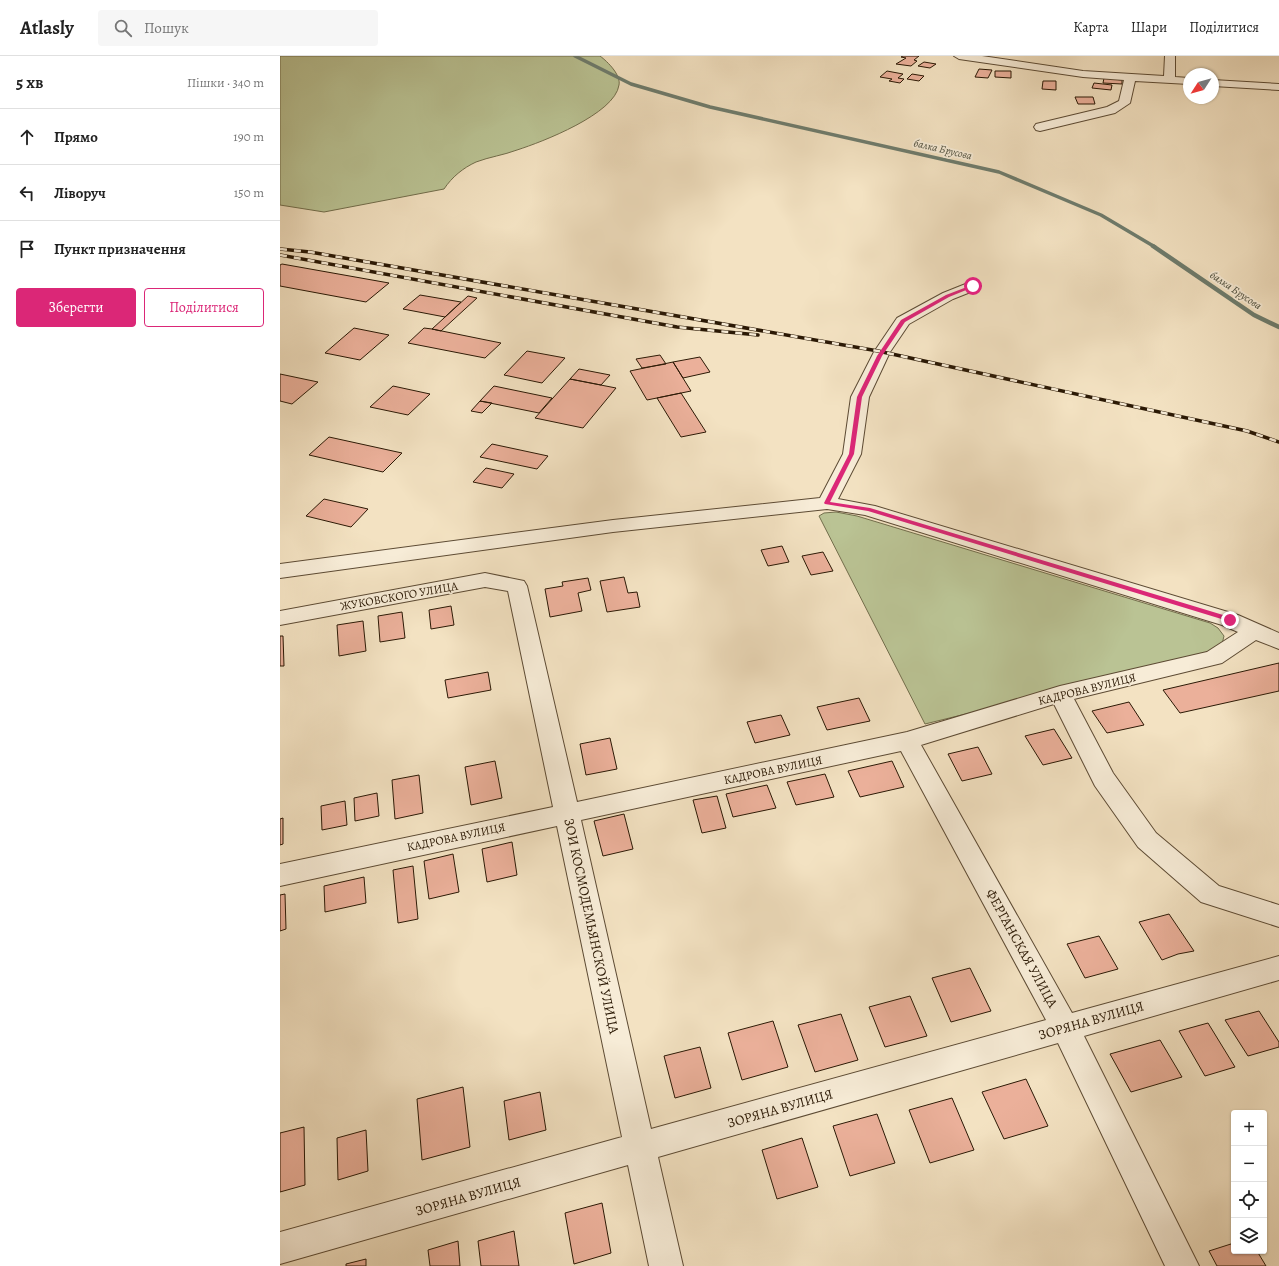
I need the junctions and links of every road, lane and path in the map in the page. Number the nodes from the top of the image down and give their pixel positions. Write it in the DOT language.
graph roads {
  1 [pos="959,56"];
  2 [pos="1170,56"];
  3 [pos="1130,78"];
  4 [pos="1169,80"];
  5 [pos="1183,81"];
  6 [pos="1219,83"];
  7 [pos="1279,87"];
  8 [pos="1040,128"];
  9 [pos="973,286"];
  10 [pos="827,503"];
  11 [pos="280,572"];
  12 [pos="517,586"];
  13 [pos="280,618"];
  14 [pos="1255,631"];
  15 [pos="1279,642"];
  16 [pos="1060,694"];
  17 [pos="907,741"];
  18 [pos="567,814"];
  19 [pos="280,874"];
  20 [pos="1279,916"];
  21 [pos="1279,968"];
  22 [pos="1065,1027"];
  23 [pos="640,1148"];
  24 [pos="280,1248"];
  25 [pos="666,1266"];
  26 [pos="1182,1266"];
  1 -- 3 [label="street"];
  2 -- 4 [label="street"];
  3 -- 4 [label="street"];
  3 -- 8 [label="street"];
  4 -- 5 [label="street"];
  6 -- 7 [label="street"];
  9 -- 10 [label="street"];
  10 -- 11 [label="street"];
  10 -- 14 [label="street"];
  12 -- 13 [label="street, ЖУКОВСКОГО УЛИЦА"];
  12 -- 18 [label="street, ЗОИ КОСМОДЕМЬЯНСКОЙ УЛИЦА"];
  14 -- 15 [label="street"];
  14 -- 16 [label="street, КАДРОВА ВУЛИЦЯ"];
  16 -- 17 [label="street, КАДРОВА ВУЛИЦЯ"];
  16 -- 20 [label="street"];
  17 -- 18 [label="street, КАДРОВА ВУЛИЦЯ"];
  17 -- 22 [label="street, ФЕРГАНСКАЯ УЛИЦА"];
  18 -- 19 [label="street, КАДРОВА ВУЛИЦЯ"];
  18 -- 23 [label="street, ЗОИ КОСМОДЕМЬЯНСКОЙ УЛИЦА"];
  21 -- 22 [label="street, ЗОРЯНА ВУЛИЦЯ"];
  22 -- 23 [label="street, ЗОРЯНА ВУЛИЦЯ"];
  22 -- 26 [label="street, ФЕРГАНСКАЯ УЛИЦА"];
  23 -- 24 [label="street, ЗОРЯНА ВУЛИЦЯ"];
  23 -- 25 [label="street, ЗОИ КОСМОДЕМЬЯНСКОЙ УЛИЦА"];
}
